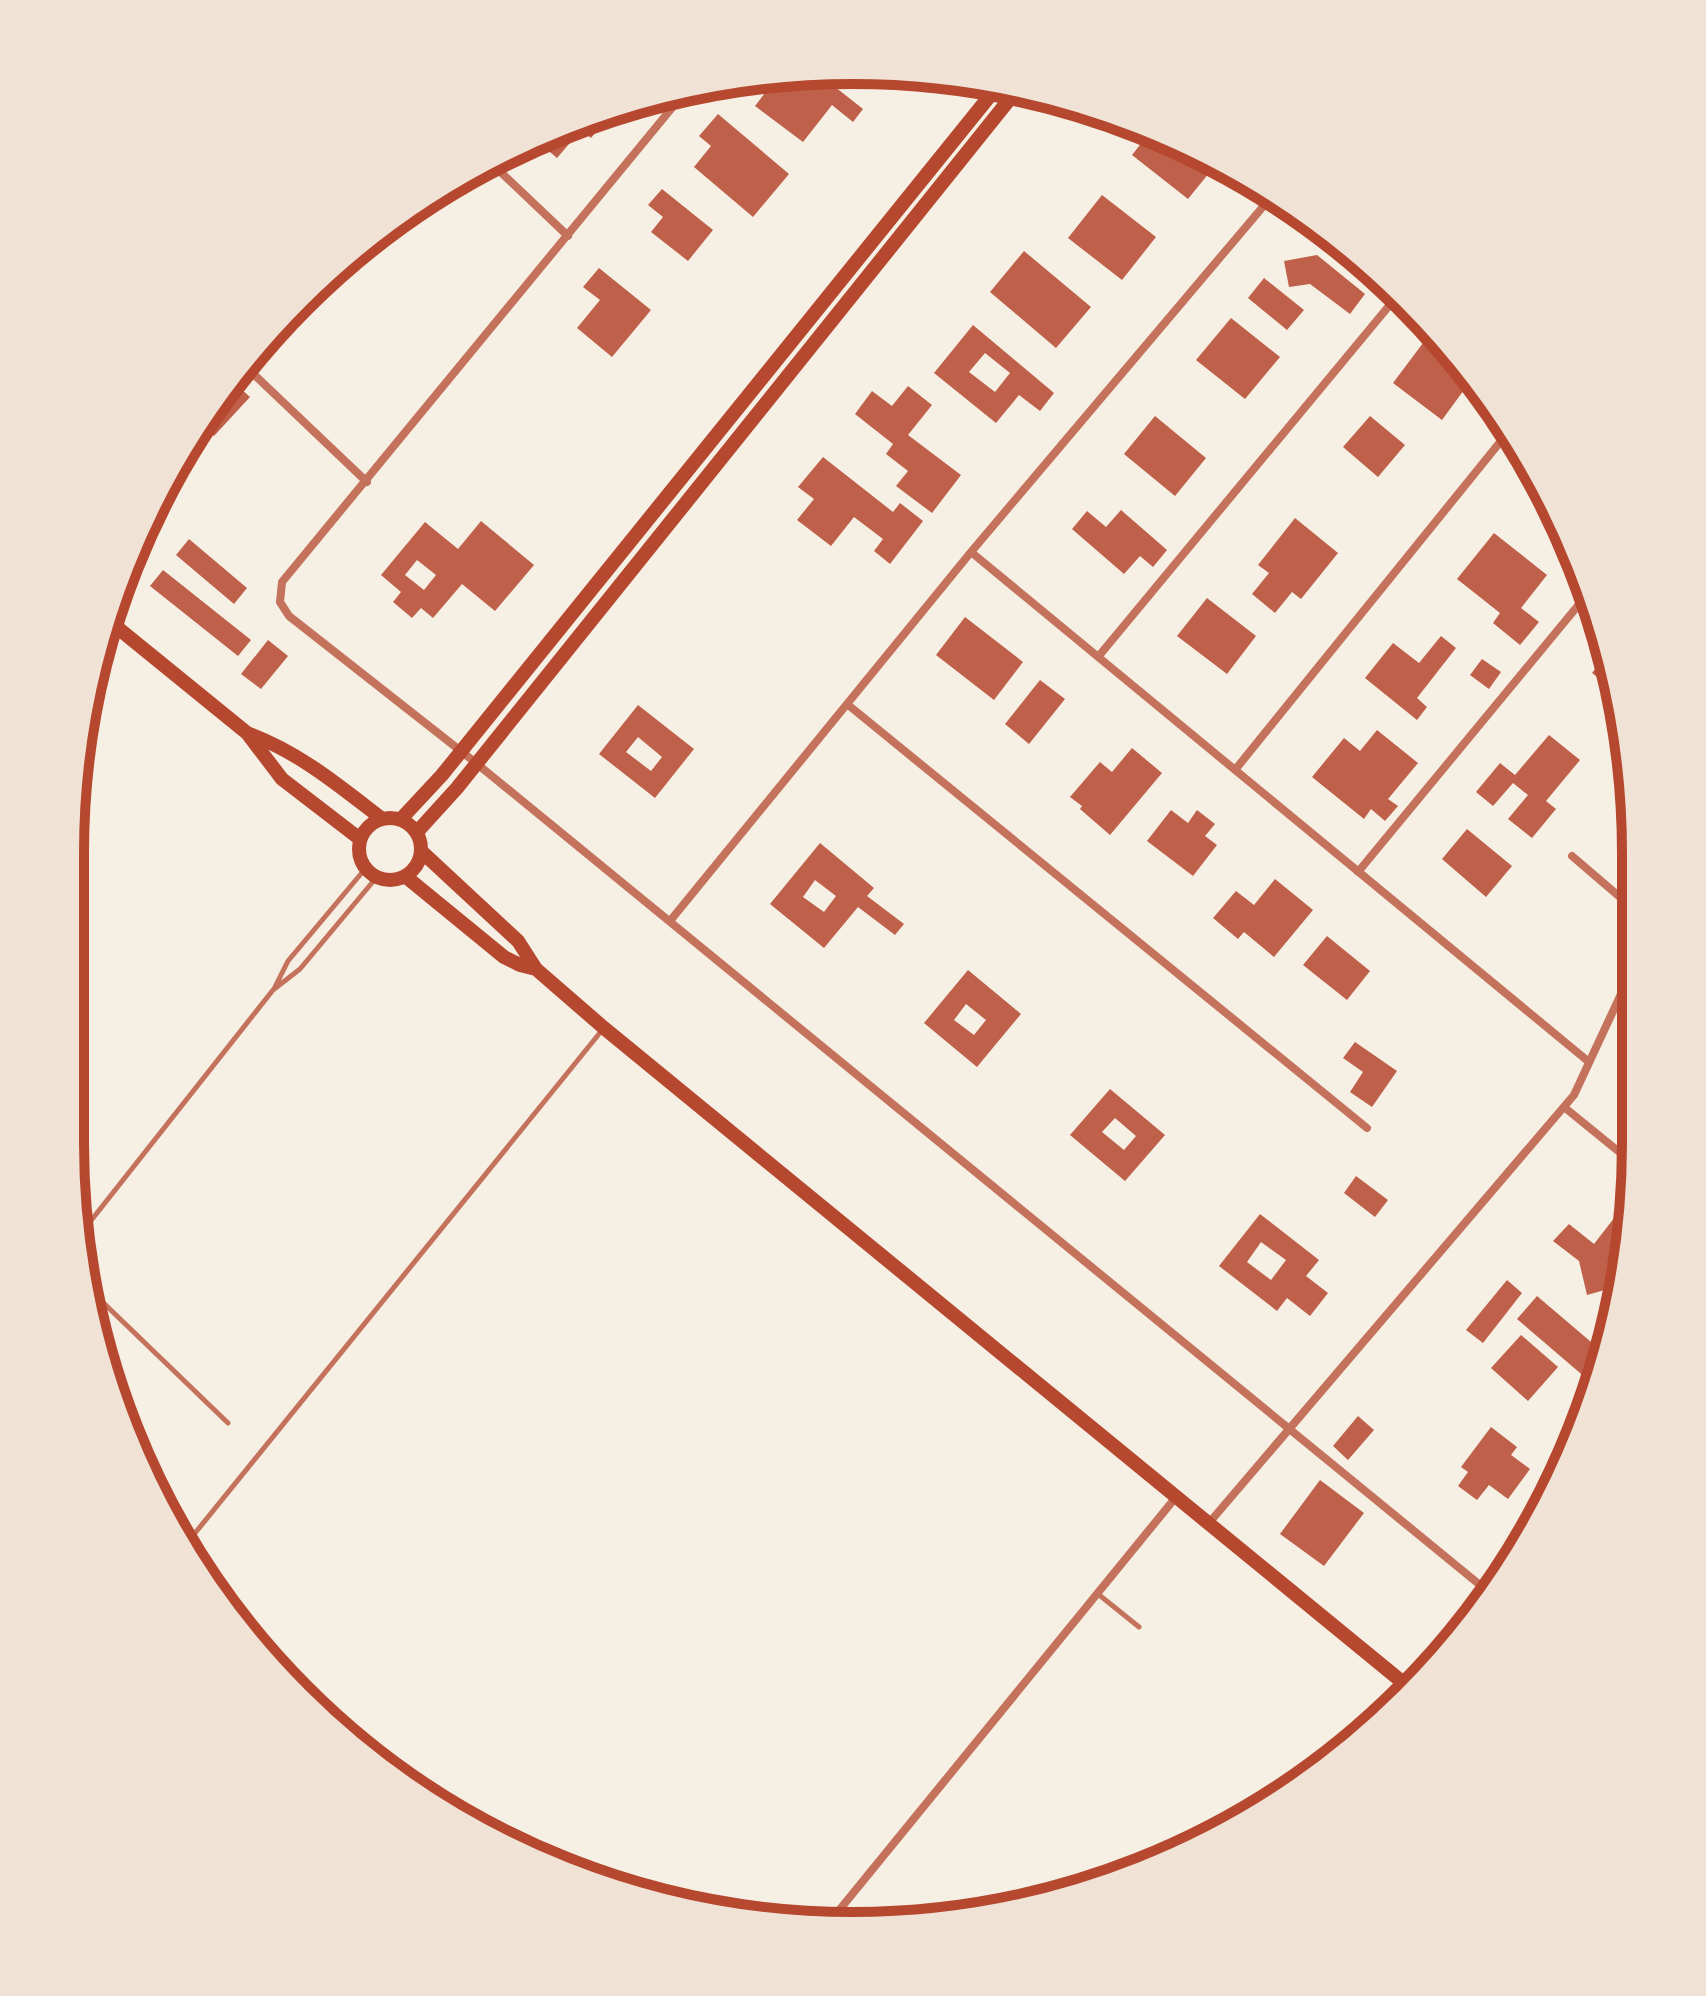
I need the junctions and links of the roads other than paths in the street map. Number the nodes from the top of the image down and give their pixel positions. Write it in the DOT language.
graph roads {
  1 [pos="989,97"];
  2 [pos="1009,100"];
  3 [pos="674,106"];
  4 [pos="499,171"];
  5 [pos="1265,204"];
  6 [pos="568,236"];
  7 [pos="1391,303"];
  8 [pos="253,373"];
  9 [pos="1501,441"];
  10 [pos="367,482"];
  11 [pos="971,552"];
  12 [pos="1580,603"];
  13 [pos="118,628"];
  14 [pos="1098,657"];
  15 [pos="847,704"];
  16 [pos="247,733"];
  17 [pos="461,751"];
  18 [pos="476,763"];
  19 [pos="1235,770"];
  20 [pos="381,818"];
  21 [pos="401,819"];
  22 [pos="417,832"];
  23 [pos="360,839"];
  24 [pos="421,851"];
  25 [pos="1572,856"];
  26 [pos="1358,872"];
  27 [pos="371,873"];
  28 [pos="405,876"];
  29 [pos="1622,899"];
  30 [pos="670,921"];
  31 [pos="536,969"];
  32 [pos="273,990"];
  33 [pos="1622,992"];
  34 [pos="604,1028"];
  35 [pos="1589,1062"];
  36 [pos="1564,1107"];
  37 [pos="1367,1128"];
  38 [pos="1622,1154"];
  39 [pos="89,1223"];
  40 [pos="101,1300"];
  41 [pos="228,1423"];
  42 [pos="1290,1428"];
  43 [pos="1176,1497"];
  44 [pos="1209,1523"];
  45 [pos="192,1536"];
  46 [pos="1481,1586"];
  47 [pos="1097,1593"];
  48 [pos="1139,1627"];
  49 [pos="1402,1682"];
  50 [pos="322,1699"];
  51 [pos="361,1732"];
  52 [pos="838,1911"];
  1 -- 17 [label="main road"];
  2 -- 18 [label="main road"];
  3 -- 6 [label="street"];
  4 -- 6 [label="street"];
  5 -- 11 [label="street"];
  6 -- 10 [label="street"];
  7 -- 14 [label="street"];
  8 -- 10 [label="street"];
  9 -- 19 [label="street"];
  10 -- 17 [label="street"];
  11 -- 14 [label="street"];
  11 -- 15 [label="street"];
  12 -- 26 [label="street"];
  13 -- 16 [label="main road"];
  14 -- 19 [label="street"];
  15 -- 30 [label="street"];
  15 -- 37 [label="street"];
  16 -- 20 [label="main road"];
  16 -- 23 [label="main road"];
  17 -- 18 [label="street"];
  17 -- 21 [label="main road"];
  18 -- 22 [label="main road"];
  18 -- 30 [label="street"];
  19 -- 26 [label="street"];
  20 -- 21 [label="main road"];
  20 -- 23 [label="main road"];
  21 -- 22 [label="main road"];
  22 -- 24 [label="main road"];
  23 -- 27 [label="main road"];
  24 -- 28 [label="main road"];
  24 -- 31 [label="main road"];
  25 -- 29 [label="street"];
  26 -- 35 [label="street"];
  27 -- 28 [label="main road"];
  27 -- 32 [label="lane"];
  27 -- 32 [label="lane"];
  28 -- 31 [label="main road"];
  30 -- 42 [label="street"];
  31 -- 34 [label="main road"];
  32 -- 39 [label="lane"];
  33 -- 35 [label="street"];
  34 -- 43 [label="main road"];
  34 -- 45 [label="lane"];
  35 -- 36 [label="street"];
  36 -- 38 [label="street"];
  36 -- 42 [label="street"];
  40 -- 41 [label="lane"];
  42 -- 44 [label="street"];
  42 -- 46 [label="street"];
  43 -- 44 [label="main road"];
  43 -- 47 [label="street"];
  44 -- 49 [label="main road"];
  47 -- 48 [label="lane"];
  47 -- 52 [label="street"];
  50 -- 51 [label="lane"];
}
